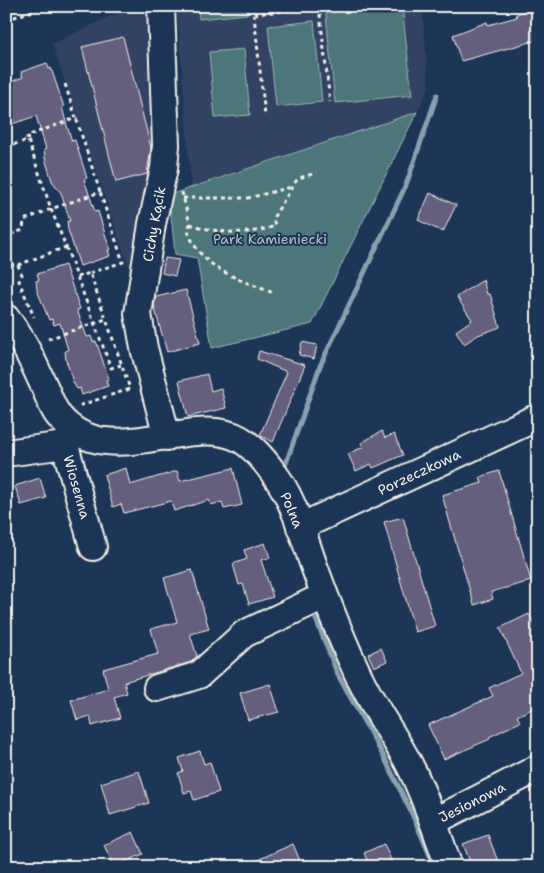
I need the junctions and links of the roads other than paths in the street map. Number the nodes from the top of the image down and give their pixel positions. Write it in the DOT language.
graph roads {
  1 [pos="161,6"];
  2 [pos="6,318"];
  3 [pos="538,418"];
  4 [pos="70,428"];
  5 [pos="167,437"];
  6 [pos="6,454"];
  7 [pos="300,527"];
  8 [pos="93,546"];
  9 [pos="324,596"];
  10 [pos="157,688"];
  11 [pos="538,768"];
  12 [pos="433,822"];
  13 [pos="449,867"];
  1 -- 5 [label="street, Cichy Kącik"];
  2 -- 4 [label="street, Polna"];
  3 -- 7 [label="street, Porzeczkowa"];
  4 -- 5 [label="street, Polna"];
  4 -- 6 [label="street"];
  4 -- 8 [label="street, Wiosenna"];
  5 -- 7 [label="street, Polna"];
  7 -- 9 [label="street, Polna"];
  9 -- 10 [label="street"];
  9 -- 12 [label="street, Polna"];
  11 -- 12 [label="street, Jesionowa"];
  12 -- 13 [label="street, Polna"];
}
